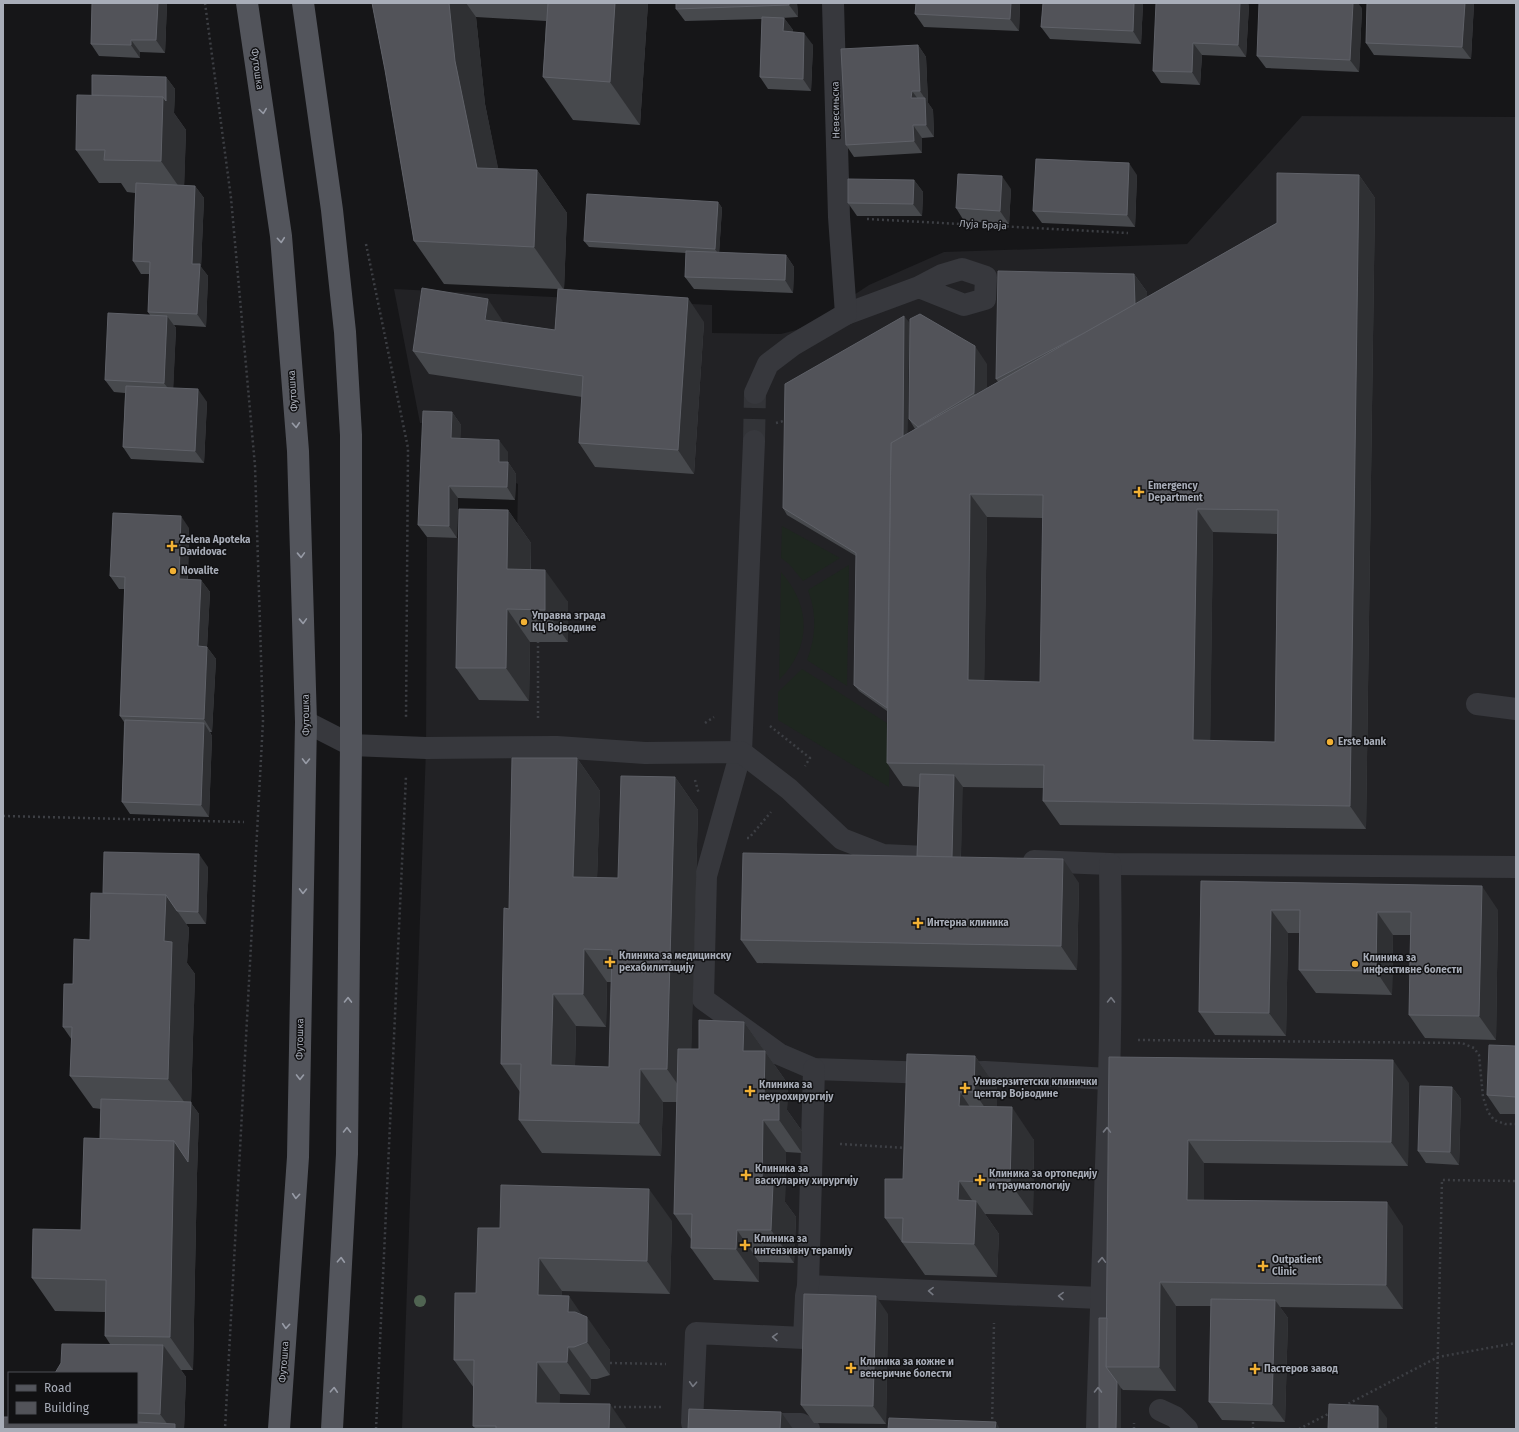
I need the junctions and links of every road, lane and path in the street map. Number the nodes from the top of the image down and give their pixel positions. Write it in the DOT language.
graph roads {
  1 [pos="205,3"];
  2 [pos="247,3"];
  3 [pos="303,3"];
  4 [pos="833,3"];
  5 [pos="839,217"];
  6 [pos="1128,233"];
  7 [pos="365,238"];
  8 [pos="919,287"];
  9 [pos="846,314"];
  10 [pos="755,393"];
  11 [pos="789,419"];
  12 [pos="776,424"];
  13 [pos="754,442"];
  14 [pos="538,642"];
  15 [pos="1477,704"];
  16 [pos="1516,709"];
  17 [pos="716,716"];
  18 [pos="770,720"];
  19 [pos="306,722"];
  20 [pos="704,723"];
  21 [pos="351,745"];
  22 [pos="406,747"];
  23 [pos="538,747"];
  24 [pos="741,752"];
  25 [pos="694,776"];
  26 [pos="789,789"];
  27 [pos="3,816"];
  28 [pos="244,822"];
  29 [pos="719,830"];
  30 [pos="926,857"];
  31 [pos="1016,860"];
  32 [pos="1110,864"];
  33 [pos="1516,867"];
  34 [pos="1110,1039"];
  35 [pos="814,1069"];
  36 [pos="1109,1079"];
  37 [pos="1516,1124"];
  38 [pos="812,1142"];
  39 [pos="913,1148"];
  40 [pos="1516,1181"];
  41 [pos="808,1286"];
  42 [pos="994,1294"];
  43 [pos="1100,1302"];
  44 [pos="1113,1324"];
  45 [pos="804,1338"];
  46 [pos="1516,1343"];
  47 [pos="1438,1357"];
  48 [pos="803,1362"];
  49 [pos="610,1363"];
  50 [pos="694,1364"];
  51 [pos="802,1401"];
  52 [pos="606,1407"];
  53 [pos="692,1407"];
  54 [pos="1340,1407"];
  55 [pos="1160,1410"];
  56 [pos="1333,1411"];
  57 [pos="1253,1421"];
  58 [pos="1134,1424"];
  59 [pos="805,1427"];
  60 [pos="225,1429"];
  61 [pos="279,1429"];
  62 [pos="332,1429"];
  63 [pos="376,1429"];
  64 [pos="992,1429"];
  65 [pos="1097,1429"];
  66 [pos="1134,1429"];
  67 [pos="1187,1429"];
  68 [pos="1253,1429"];
  69 [pos="1299,1429"];
  70 [pos="1436,1429"];
  1 -- 60 [label="path"];
  2 -- 19 [label="main road, Футошка, one-way"];
  3 -- 21 [label="main road"];
  4 -- 5 [label="street, Невесињска"];
  5 -- 6 [label="path, Луја Браја"];
  5 -- 9 [label="street, Невесињска"];
  7 -- 22 [label="path"];
  8 -- 9 [label="street"];
  9 -- 10 [label="street"];
  11 -- 12 [label="path"];
  13 -- 24 [label="street"];
  14 -- 23 [label="path"];
  15 -- 16 [label="street"];
  17 -- 20 [label="path"];
  18 -- 26 [label="path"];
  19 -- 21 [label="street"];
  19 -- 61 [label="main road, Футошка, one-way"];
  21 -- 22 [label="street"];
  62 -- 21 [label="main road, one-way"];
  22 -- 23 [label="street"];
  22 -- 63 [label="path"];
  23 -- 24 [label="street"];
  24 -- 26 [label="street"];
  24 -- 29 [label="street"];
  25 -- 29 [label="path"];
  26 -- 29 [label="path"];
  26 -- 30 [label="street"];
  27 -- 28 [label="path"];
  29 -- 35 [label="street"];
  31 -- 32 [label="street"];
  32 -- 33 [label="street"];
  34 -- 32 [label="street, one-way"];
  34 -- 36 [label="street"];
  34 -- 37 [label="path"];
  35 -- 36 [label="street"];
  35 -- 38 [label="street"];
  43 -- 36 [label="street, one-way"];
  38 -- 39 [label="path"];
  38 -- 41 [label="street"];
  40 -- 47 [label="path"];
  42 -- 41 [label="street, one-way"];
  41 -- 45 [label="street"];
  43 -- 42 [label="street, one-way"];
  42 -- 64 [label="path"];
  43 -- 44 [label="street"];
  65 -- 43 [label="street, one-way"];
  45 -- 48 [label="street"];
  45 -- 50 [label="street, one-way"];
  46 -- 47 [label="path"];
  47 -- 54 [label="path"];
  47 -- 70 [label="path"];
  49 -- 50 [label="path"];
  50 -- 53 [label="street, one-way"];
  51 -- 59 [label="street"];
  52 -- 53 [label="path"];
  53 -- 59 [label="street"];
  55 -- 67 [label="street"];
  56 -- 69 [label="path"];
  57 -- 68 [label="path"];
  58 -- 66 [label="path"];
}
